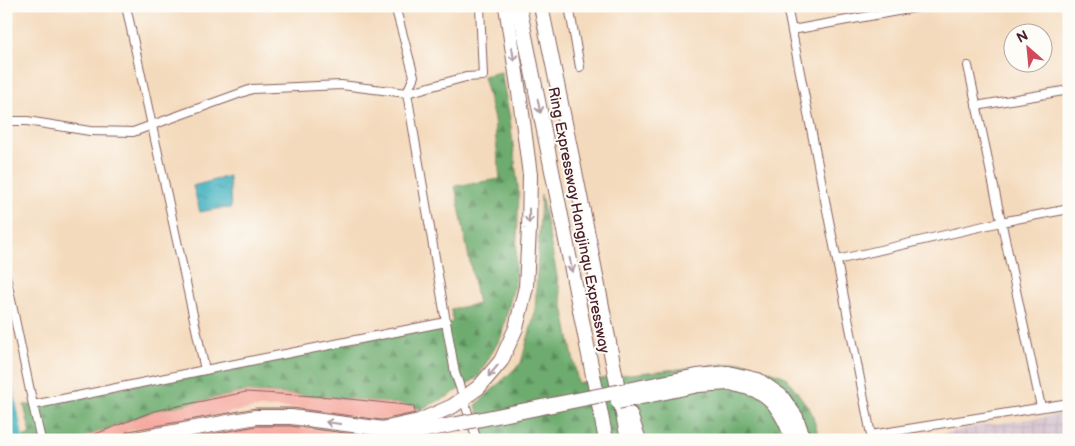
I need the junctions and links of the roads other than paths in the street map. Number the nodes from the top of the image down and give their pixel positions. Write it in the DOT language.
graph roads {
  1 [pos="126,6"];
  2 [pos="395,6"];
  3 [pos="480,6"];
  4 [pos="506,6"];
  5 [pos="520,6"];
  6 [pos="541,6"];
  7 [pos="569,6"];
  8 [pos="787,6"];
  9 [pos="925,6"];
  10 [pos="792,30"];
  11 [pos="968,66"];
  12 [pos="580,67"];
  13 [pos="1069,90"];
  14 [pos="407,93"];
  15 [pos="976,106"];
  16 [pos="6,122"];
  17 [pos="152,125"];
  18 [pos="1069,208"];
  19 [pos="1001,222"];
  20 [pos="837,260"];
  21 [pos="6,276"];
  22 [pos="446,322"];
  23 [pos="614,365"];
  24 [pos="205,370"];
  25 [pos="728,378"];
  26 [pos="462,393"];
  27 [pos="1069,403"];
  28 [pos="465,404"];
  29 [pos="33,405"];
  30 [pos="1040,408"];
  31 [pos="457,428"];
  32 [pos="382,430"];
  33 [pos="872,437"];
  34 [pos="41,440"];
  35 [pos="130,440"];
  36 [pos="421,440"];
  37 [pos="477,440"];
  38 [pos="606,440"];
  39 [pos="628,440"];
  40 [pos="639,440"];
  41 [pos="792,440"];
  42 [pos="804,440"];
  1 -- 17 [label="street"];
  2 -- 14 [label="street"];
  3 -- 14 [label="street"];
  4 -- 32 [label="highway, one-way"];
  5 -- 38 [label="highway, Ring Expressway Hangjinqu Expressway, one-way"];
  6 -- 23 [label="highway, Ring Expressway Hangjinqu Expressway"];
  7 -- 12 [label="street"];
  8 -- 10 [label="street"];
  9 -- 10 [label="street"];
  10 -- 20 [label="street"];
  11 -- 15 [label="street"];
  13 -- 15 [label="street"];
  14 -- 17 [label="street"];
  14 -- 22 [label="street"];
  15 -- 19 [label="street"];
  16 -- 17 [label="street"];
  17 -- 24 [label="street"];
  18 -- 19 [label="street"];
  19 -- 20 [label="street"];
  19 -- 30 [label="street"];
  20 -- 33 [label="street"];
  21 -- 29 [label="street"];
  22 -- 24 [label="street"];
  22 -- 26 [label="street"];
  23 -- 39 [label="highway, Ring Expressway Hangjinqu Expressway"];
  23 -- 40 [label="highway"];
  24 -- 29 [label="street"];
  25 -- 31 [label="highway, bridge"];
  25 -- 41 [label="highway"];
  25 -- 42 [label="highway"];
  27 -- 30 [label="street"];
  28 -- 37 [label="street"];
  29 -- 34 [label="street"];
  30 -- 33 [label="street"];
  31 -- 32 [label="highway"];
  31 -- 36 [label="highway"];
  32 -- 35 [label="highway, one-way"];
}
